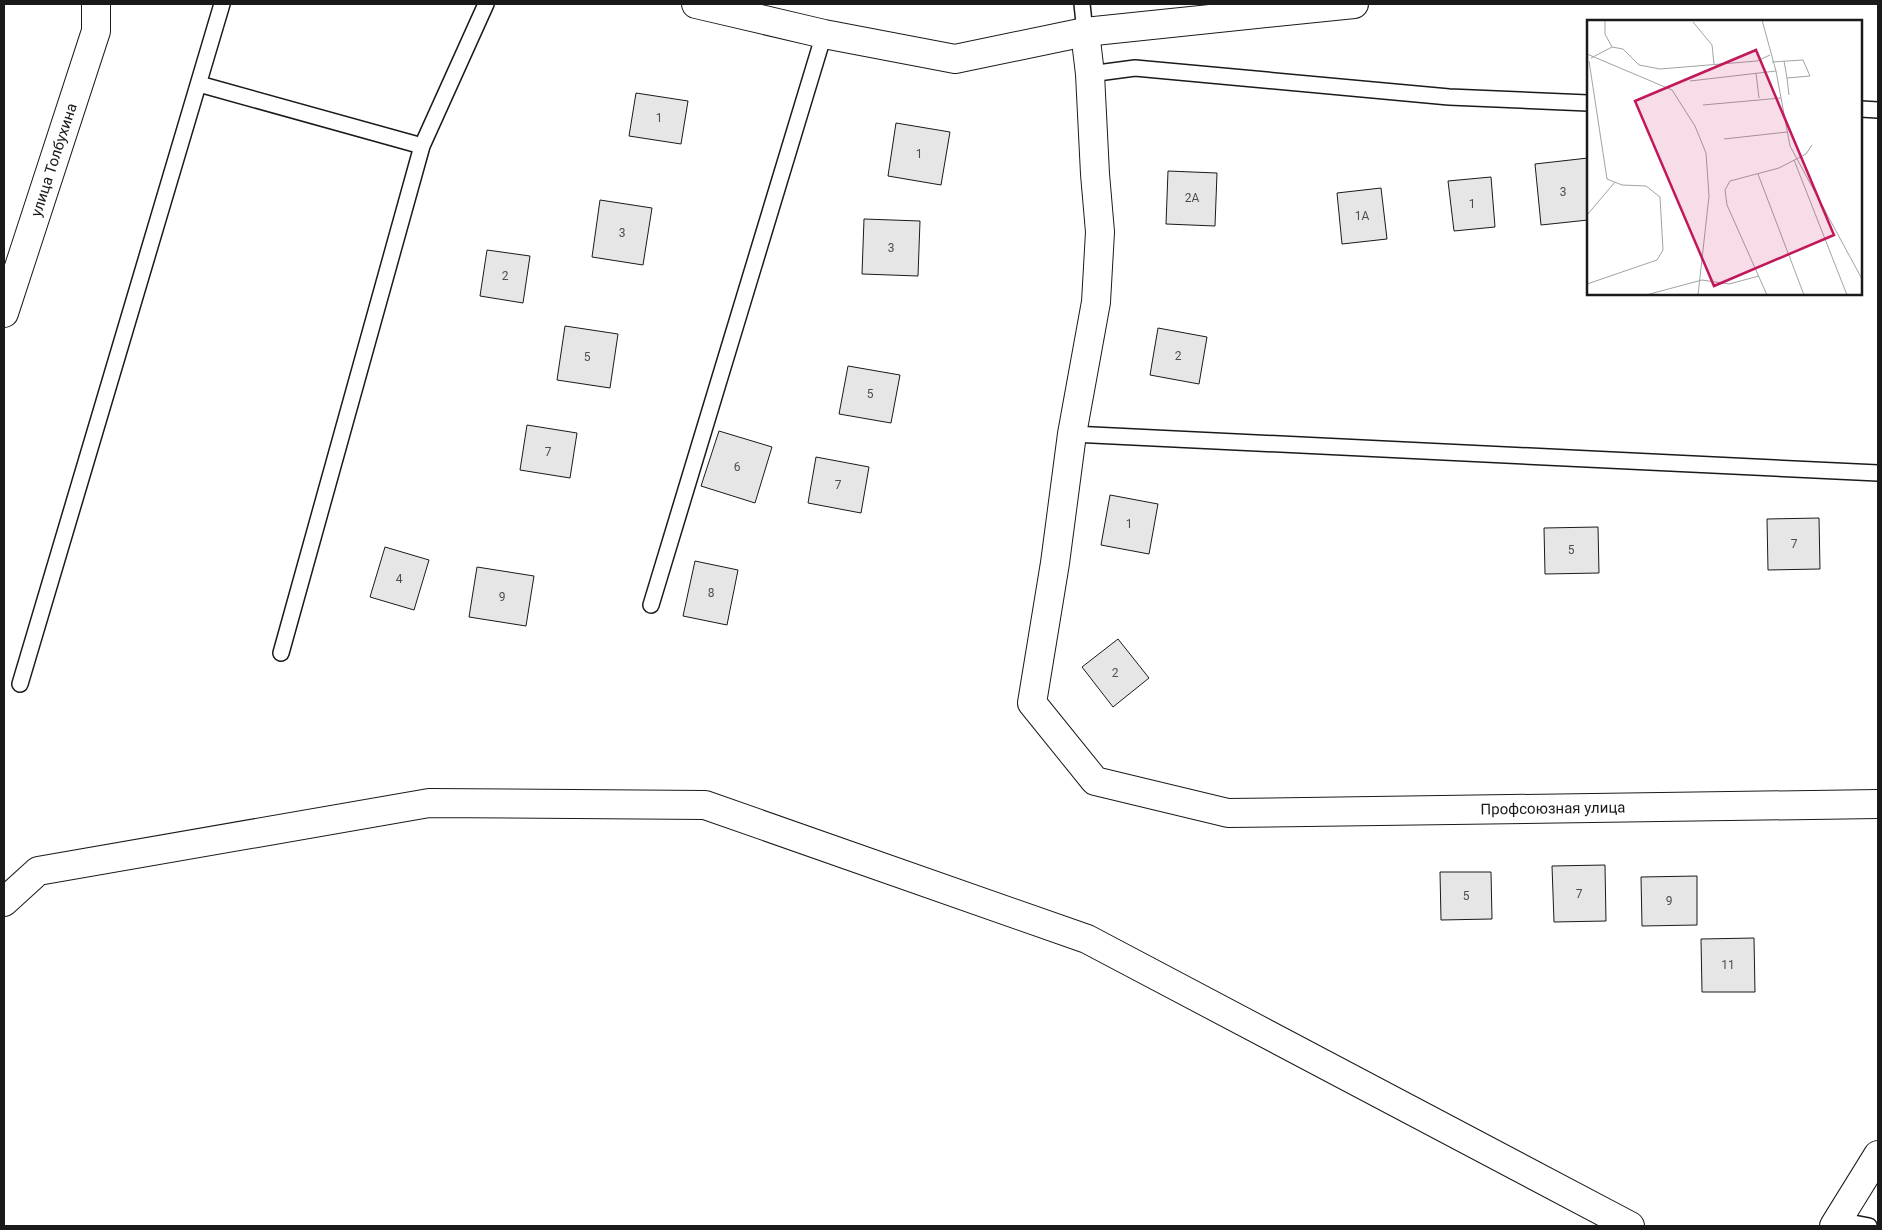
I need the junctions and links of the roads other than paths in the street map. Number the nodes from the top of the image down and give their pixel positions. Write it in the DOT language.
graph roads {
  1 [pos="96,4"];
  2 [pos="222,4"];
  3 [pos="486,4"];
  4 [pos="696,4"];
  5 [pos="1082,4"];
  6 [pos="1354,4"];
  7 [pos="1085,32"];
  8 [pos="824,34"];
  9 [pos="1090,74"];
  10 [pos="199,84"];
  11 [pos="1587,103"];
  12 [pos="1862,109"];
  13 [pos="1878,110"];
  14 [pos="422,146"];
  15 [pos="4,313"];
  16 [pos="1072,434"];
  17 [pos="1878,473"];
  18 [pos="651,605"];
  19 [pos="281,653"];
  20 [pos="20,684"];
  21 [pos="1878,804"];
  22 [pos="4,902"];
  23 [pos="1878,1155"];
  24 [pos="1836,1223"];
  25 [pos="1630,1226"];
  26 [pos="1869,1226"];
  1 -- 15 [label="street, улица Толбухина"];
  2 -- 10 [label="lane"];
  3 -- 14 [label="lane"];
  4 -- 8 [label="street"];
  5 -- 7 [label="lane"];
  6 -- 7 [label="street"];
  7 -- 8 [label="street"];
  7 -- 9 [label="street, Профсоюзная улица"];
  8 -- 18 [label="lane"];
  9 -- 11 [label="lane"];
  9 -- 16 [label="street, Профсоюзная улица"];
  10 -- 14 [label="lane"];
  10 -- 20 [label="lane"];
  12 -- 13 [label="lane"];
  14 -- 19 [label="lane"];
  16 -- 17 [label="lane"];
  16 -- 21 [label="street, Профсоюзная улица"];
  22 -- 25 [label="street"];
  23 -- 24 [label="street"];
  24 -- 26 [label="lane"];
}
